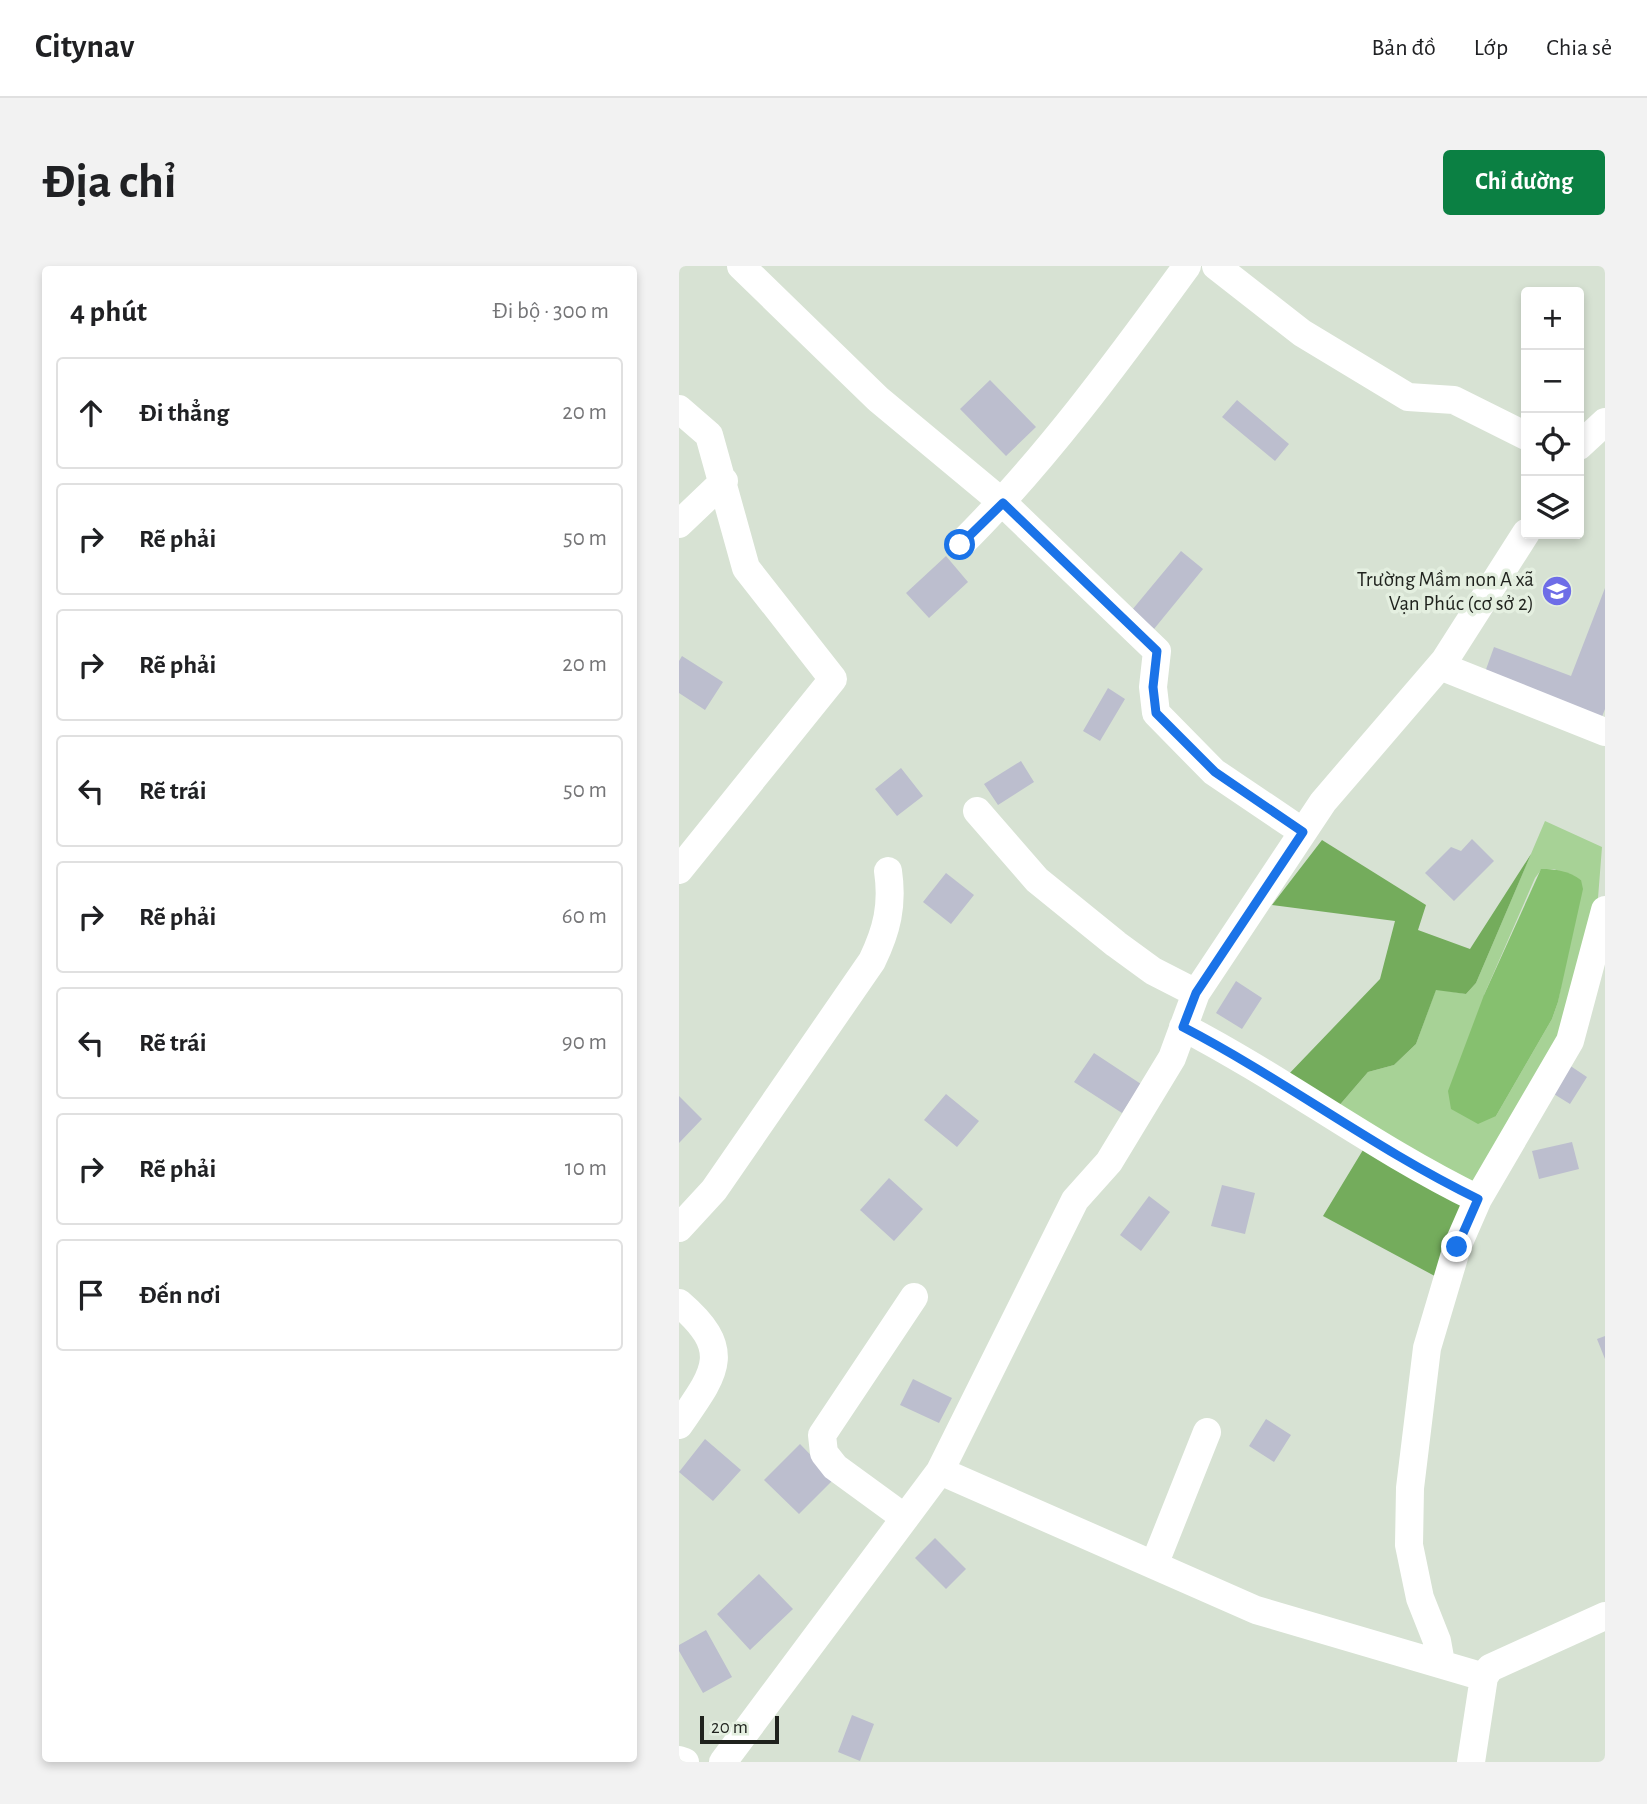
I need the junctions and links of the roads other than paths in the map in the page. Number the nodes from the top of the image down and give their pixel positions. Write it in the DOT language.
graph roads {
  1 [pos="741,266"];
  2 [pos="1187,266"];
  3 [pos="1216,266"];
  4 [pos="679,409"];
  5 [pos="1605,422"];
  6 [pos="1521,434"];
  7 [pos="1584,441"];
  8 [pos="724,481"];
  9 [pos="1003,503"];
  10 [pos="679,524"];
  11 [pos="1522,539"];
  12 [pos="960,545"];
  13 [pos="1440,666"];
  14 [pos="1605,732"];
  15 [pos="977,811"];
  16 [pos="1303,832"];
  17 [pos="679,870"];
  18 [pos="888,871"];
  19 [pos="1605,910"];
  20 [pos="1196,993"];
  21 [pos="1183,1027"];
  22 [pos="1478,1199"];
  23 [pos="679,1228"];
  24 [pos="914,1297"];
  25 [pos="679,1303"];
  26 [pos="679,1425"];
  27 [pos="1207,1432"];
  28 [pos="940,1471"];
  29 [pos="905,1518"];
  30 [pos="1154,1565"];
  31 [pos="1605,1616"];
  32 [pos="1441,1663"];
  33 [pos="1484,1677"];
  34 [pos="679,1760"];
  35 [pos="685,1762"];
  36 [pos="723,1762"];
  37 [pos="1471,1762"];
  1 -- 9 [label="street"];
  2 -- 9 [label="street"];
  3 -- 6 [label="street"];
  4 -- 8 [label="street"];
  5 -- 7 [label="street"];
  8 -- 10 [label="street"];
  8 -- 17 [label="street"];
  9 -- 12 [label="street"];
  9 -- 16 [label="street"];
  11 -- 13 [label="street"];
  13 -- 14 [label="street"];
  13 -- 16 [label="street"];
  15 -- 20 [label="street"];
  16 -- 20 [label="street"];
  18 -- 23 [label="street"];
  19 -- 22 [label="street"];
  20 -- 21 [label="street"];
  21 -- 22 [label="street"];
  21 -- 28 [label="street"];
  22 -- 32 [label="street"];
  24 -- 29 [label="street"];
  25 -- 26 [label="street"];
  27 -- 30 [label="street"];
  28 -- 29 [label="street"];
  28 -- 30 [label="street"];
  29 -- 36 [label="street"];
  30 -- 32 [label="street"];
  31 -- 33 [label="street"];
  32 -- 33 [label="street"];
  33 -- 37 [label="street"];
  34 -- 35 [label="street"];
}
